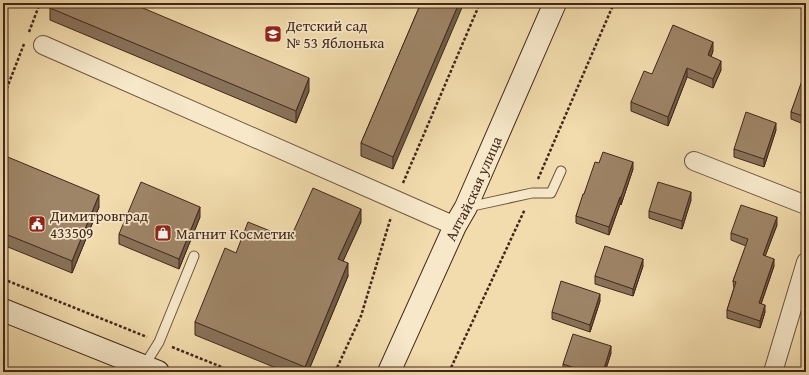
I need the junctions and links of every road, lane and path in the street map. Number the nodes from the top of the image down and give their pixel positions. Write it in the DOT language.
graph roads {
  1 [pos="40,3"];
  2 [pos="555,3"];
  3 [pos="29,32"];
  4 [pos="26,40"];
  5 [pos="43,46"];
  6 [pos="3,98"];
  7 [pos="694,160"];
  8 [pos="561,171"];
  9 [pos="806,205"];
  10 [pos="466,207"];
  11 [pos="455,226"];
  12 [pos="194,256"];
  13 [pos="806,262"];
  14 [pos="3,279"];
  15 [pos="3,310"];
  16 [pos="159,342"];
  17 [pos="151,369"];
  18 [pos="234,372"];
  19 [pos="389,372"];
  20 [pos="773,372"];
  1 -- 3 [label="path"];
  2 -- 10 [label="main road, Алтайская улица"];
  4 -- 6 [label="path"];
  5 -- 11 [label="street"];
  7 -- 9 [label="street"];
  8 -- 10 [label="lane"];
  10 -- 11 [label="main road, Алтайская улица"];
  11 -- 19 [label="main road, Алтайская улица"];
  12 -- 16 [label="lane"];
  13 -- 20 [label="street"];
  14 -- 16 [label="path"];
  15 -- 17 [label="main road"];
  16 -- 17 [label="lane"];
  16 -- 18 [label="path"];
}
